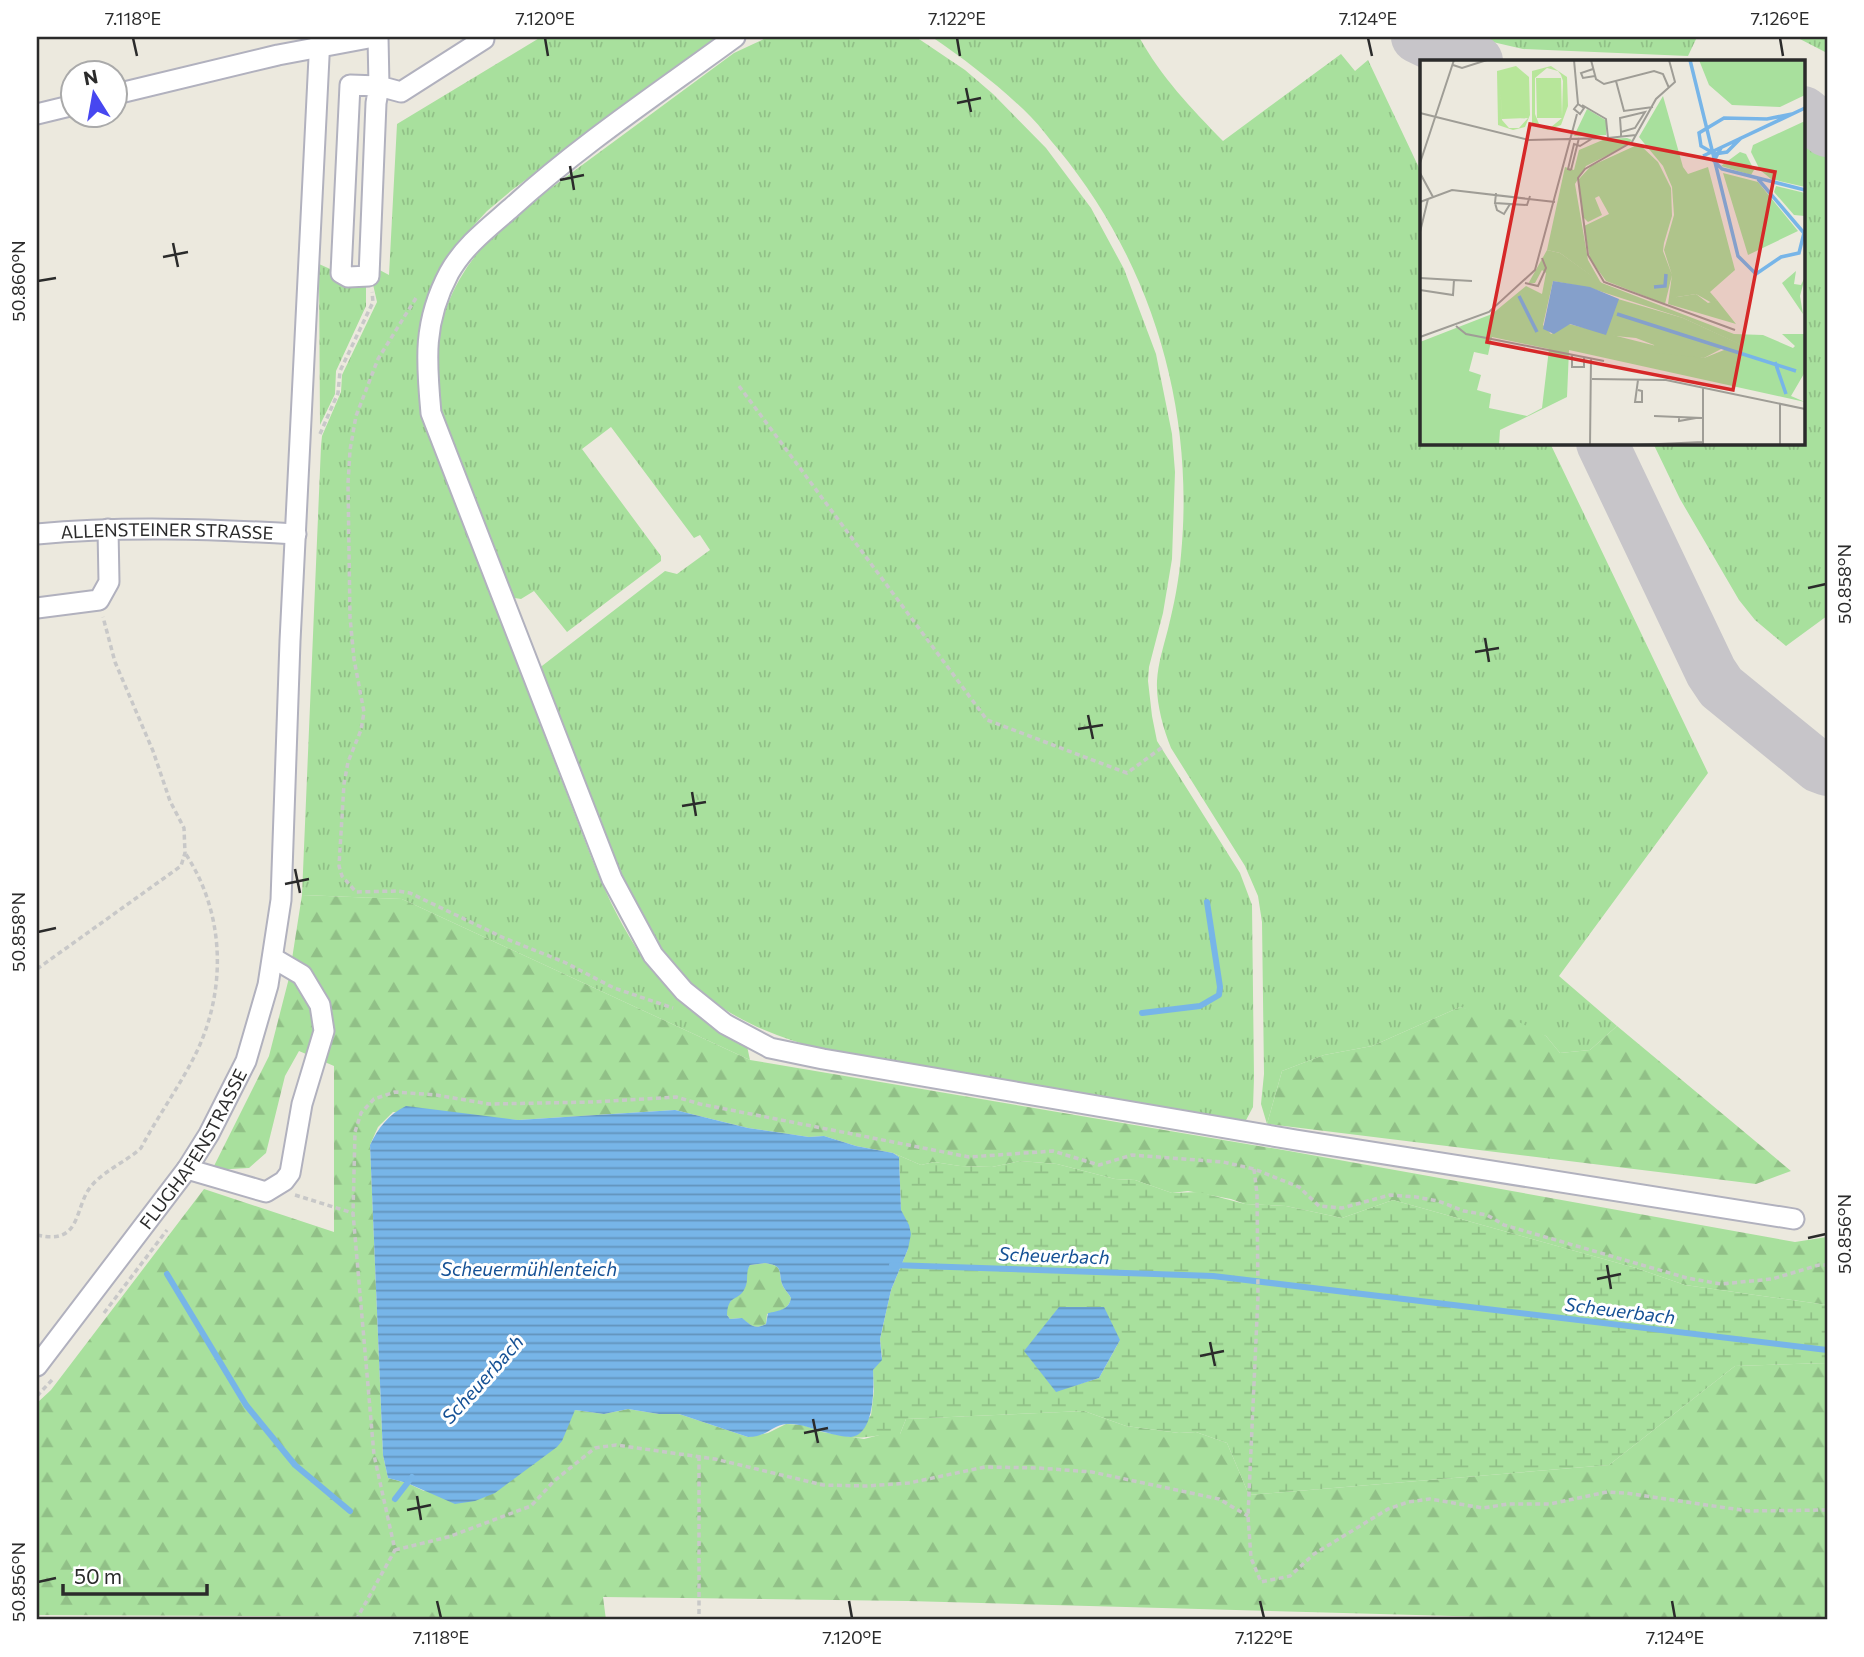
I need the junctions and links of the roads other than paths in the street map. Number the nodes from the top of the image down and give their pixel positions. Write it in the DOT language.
graph roads {
  1 [pos="376,37"];
  2 [pos="484,37"];
  3 [pos="735,37"];
  4 [pos="320,43"];
  5 [pos="379,86"];
  6 [pos="130,91"];
  7 [pos="60,108"];
  8 [pos="37,114"];
  9 [pos="108,529"];
  10 [pos="37,534"];
  11 [pos="296,534"];
  12 [pos="37,608"];
  13 [pos="273,958"];
  14 [pos="187,1169"];
  15 [pos="1794,1219"];
  16 [pos="37,1366"];
  1 -- 4 [label="street"];
  1 -- 5 [label="street"];
  2 -- 5 [label="street"];
  3 -- 15 [label="street"];
  4 -- 6 [label="street"];
  4 -- 11 [label="street, FLUGHAFENSTRASSE"];
  5 -- 5 [label="street"];
  7 -- 8 [label="street"];
  9 -- 10 [label="street, ALLENSTEINER STRASSE"];
  9 -- 11 [label="street, ALLENSTEINER STRASSE"];
  9 -- 12 [label="street"];
  11 -- 13 [label="street, FLUGHAFENSTRASSE"];
  13 -- 14 [label="street, FLUGHAFENSTRASSE"];
  13 -- 14 [label="street"];
  14 -- 16 [label="street, FLUGHAFENSTRASSE"];
}
